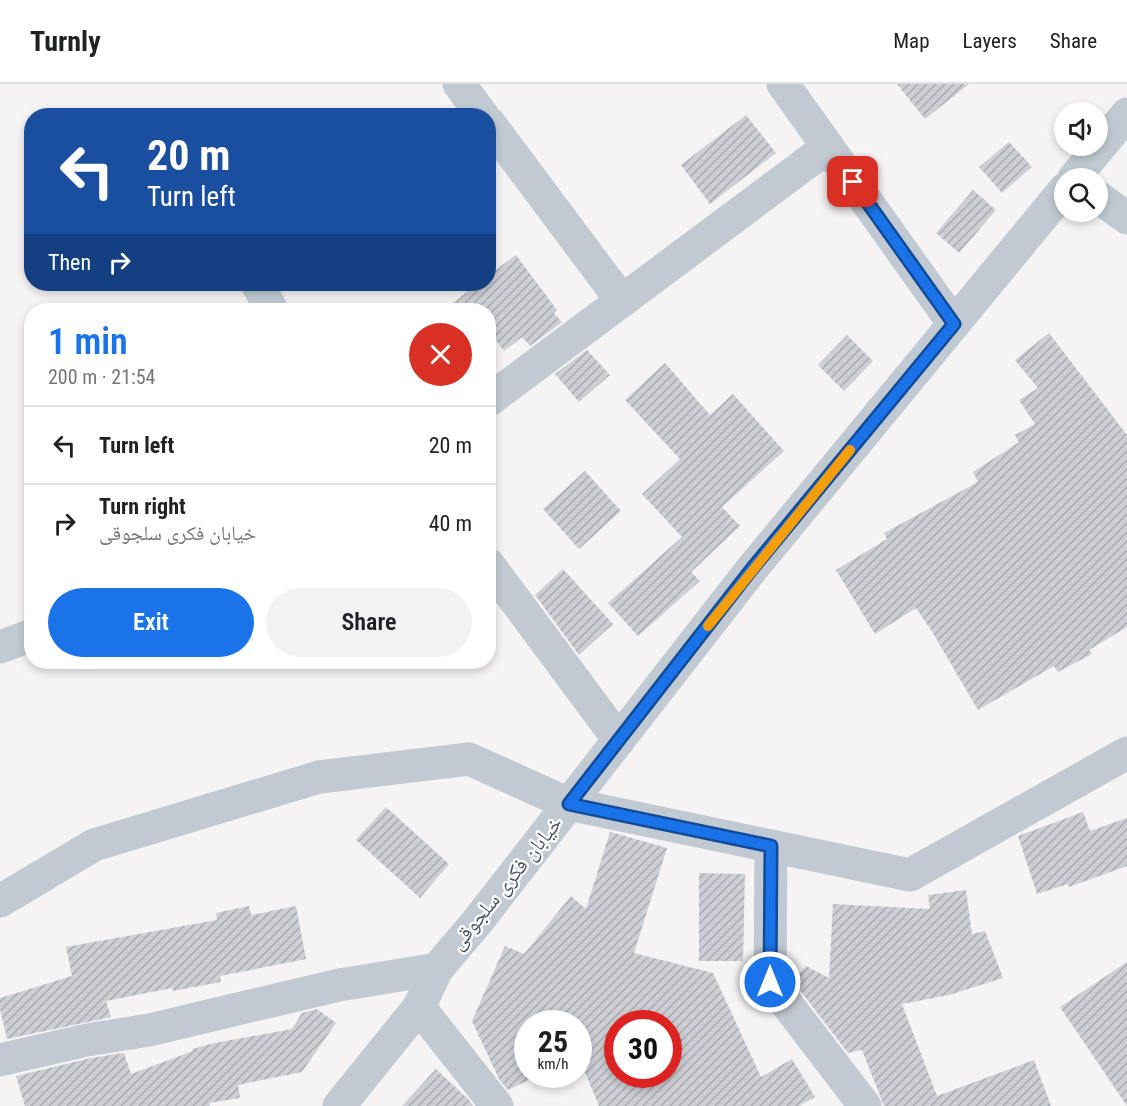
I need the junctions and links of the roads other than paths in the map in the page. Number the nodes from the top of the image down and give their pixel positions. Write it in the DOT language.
graph roads {
  1 [pos="459,84"];
  2 [pos="783,84"];
  3 [pos="477,108"];
  4 [pos="1127,114"];
  5 [pos="496,132"];
  6 [pos="828,147"];
  7 [pos="1082,168"];
  8 [pos="1054,202"];
  9 [pos="1108,204"];
  10 [pos="1127,218"];
  11 [pos="622,301"];
  12 [pos="954,324"];
  13 [pos="496,395"];
  14 [pos="496,574"];
  15 [pos="24,638"];
  16 [pos="0,647"];
  17 [pos="619,740"];
  18 [pos="1127,753"];
  19 [pos="569,804"];
  20 [pos="771,846"];
  21 [pos="0,901"];
  22 [pos="437,969"];
  23 [pos="419,1007"];
  24 [pos="0,1060"];
  25 [pos="339,1106"];
  26 [pos="497,1106"];
  27 [pos="865,1106"];
  1 -- 3 [label="street"];
  2 -- 6 [label="street"];
  4 -- 7 [label="street"];
  5 -- 11 [label="street"];
  6 -- 11 [label="street"];
  6 -- 12 [label="street"];
  8 -- 12 [label="street, خیابان فکری سلجوقی"];
  9 -- 10 [label="street"];
  11 -- 13 [label="street"];
  12 -- 17 [label="street, خیابان فکری سلجوقی"];
  14 -- 17 [label="street"];
  15 -- 16 [label="street"];
  17 -- 19 [label="street, خیابان فکری سلجوقی"];
  18 -- 20 [label="street"];
  19 -- 20 [label="street"];
  19 -- 21 [label="street"];
  19 -- 22 [label="street, خیابان فکری سلجوقی"];
  20 -- 27 [label="street"];
  22 -- 23 [label="street, خیابان فکری سلجوقی"];
  22 -- 24 [label="street"];
  23 -- 25 [label="street, خیابان فکری سلجوقی"];
  23 -- 26 [label="street"];
}
